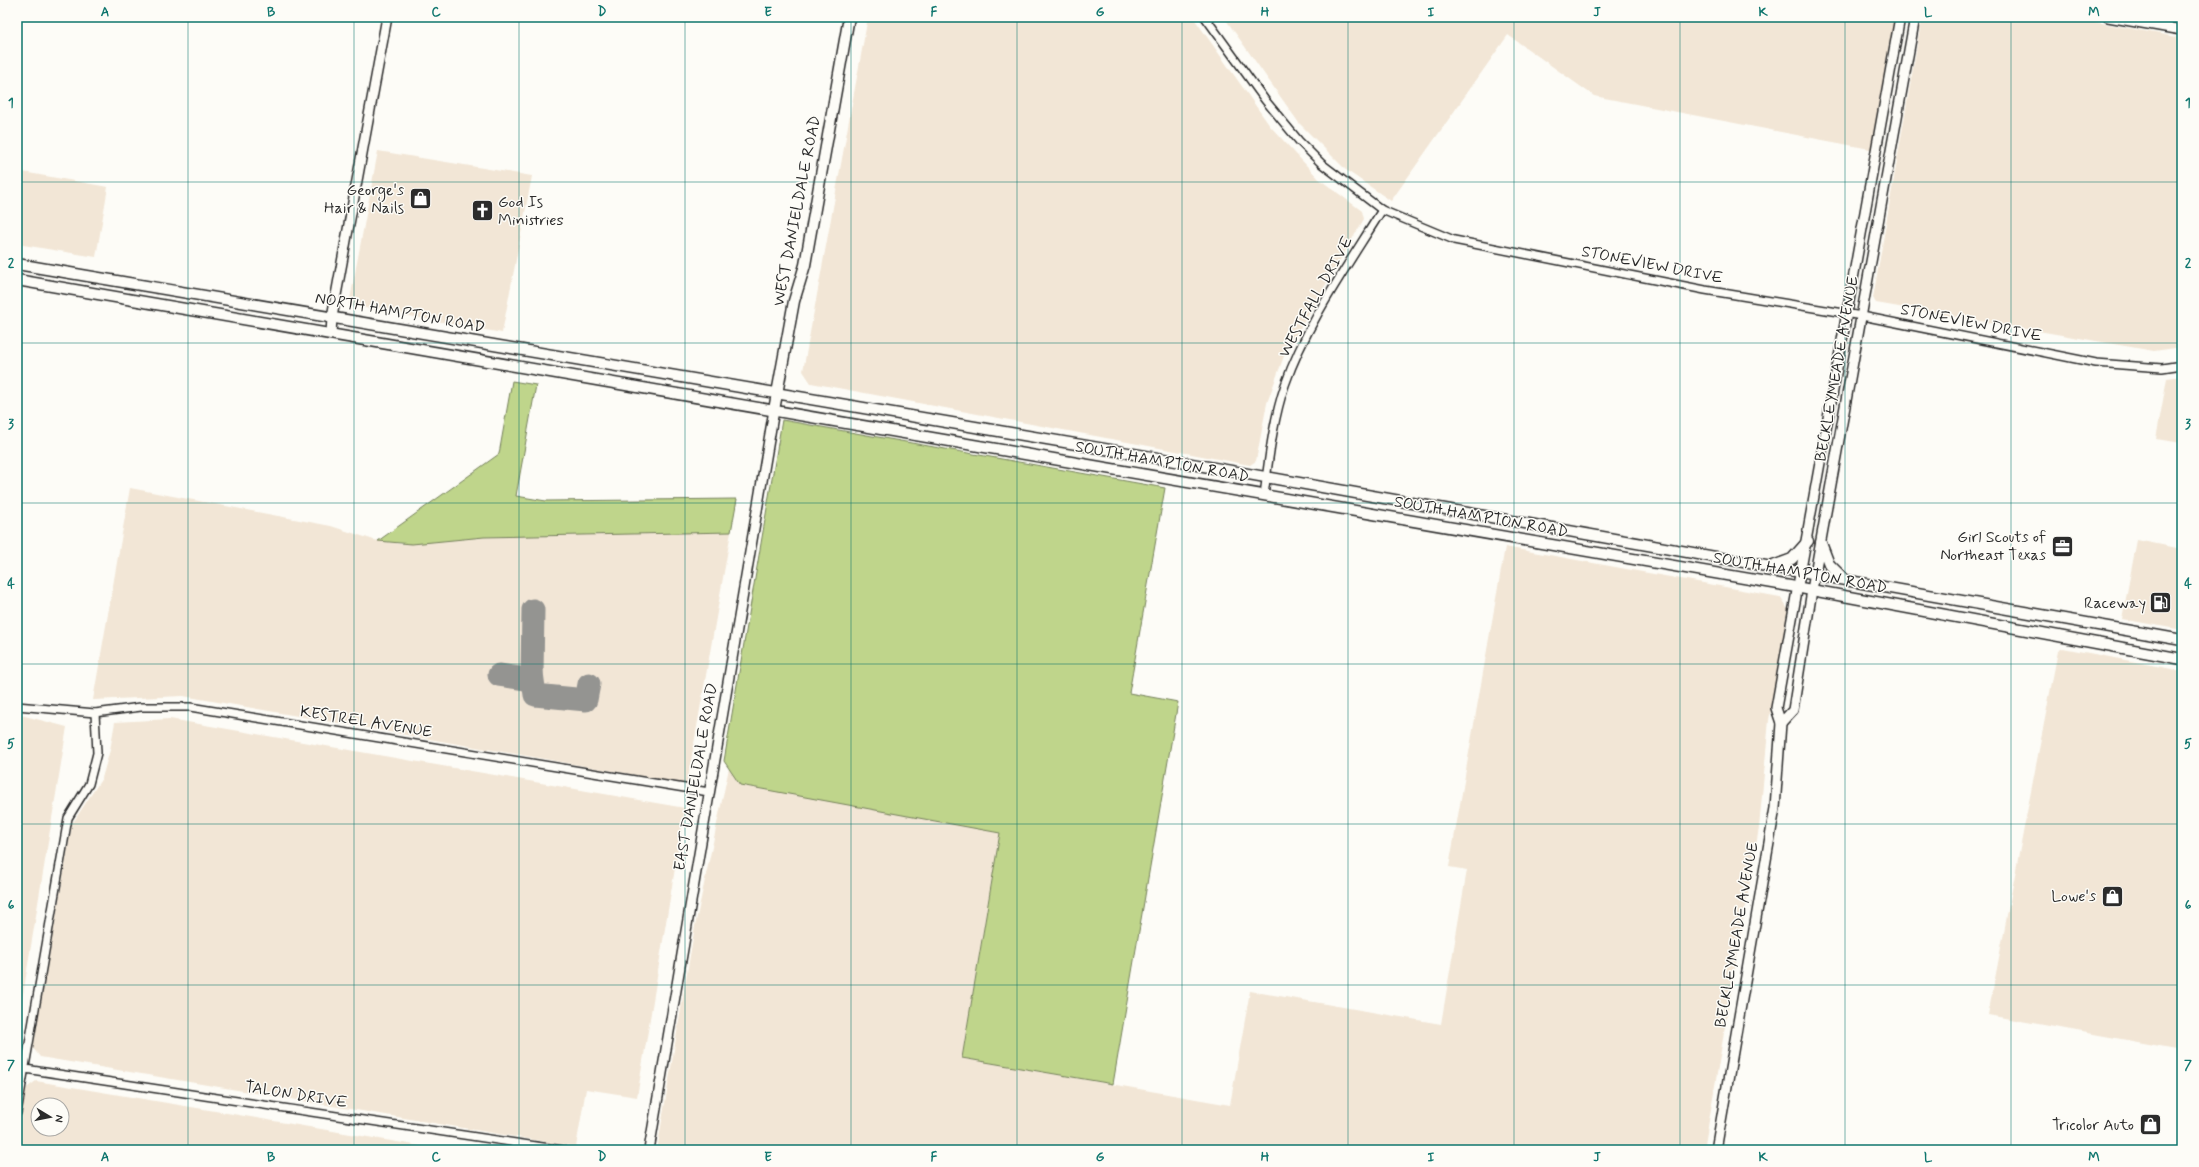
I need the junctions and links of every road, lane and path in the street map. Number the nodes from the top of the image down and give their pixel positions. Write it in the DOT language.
graph roads {
  1 [pos="387,17"];
  2 [pos="849,17"];
  3 [pos="1205,17"];
  4 [pos="1900,17"];
  5 [pos="1915,17"];
  6 [pos="2108,17"];
  7 [pos="2182,30"];
  8 [pos="1877,146"];
  9 [pos="1892,148"];
  10 [pos="1382,210"];
  11 [pos="17,264"];
  12 [pos="17,280"];
  13 [pos="1847,314"];
  14 [pos="1862,316"];
  15 [pos="332,317"];
  16 [pos="331,334"];
  17 [pos="449,337"];
  18 [pos="445,353"];
  19 [pos="582,359"];
  20 [pos="2182,365"];
  21 [pos="578,376"];
  22 [pos="777,392"];
  23 [pos="774,410"];
  24 [pos="1026,436"];
  25 [pos="1023,453"];
  26 [pos="1266,478"];
  27 [pos="1264,495"];
  28 [pos="1808,541"];
  29 [pos="1821,543"];
  30 [pos="1774,566"];
  31 [pos="1801,571"];
  32 [pos="1816,574"];
  33 [pos="1843,578"];
  34 [pos="1798,588"];
  35 [pos="1812,590"];
  36 [pos="2018,610"];
  37 [pos="2014,628"];
  38 [pos="2182,640"];
  39 [pos="2182,659"];
  40 [pos="17,706"];
  41 [pos="95,712"];
  42 [pos="1782,723"];
  43 [pos="709,792"];
  44 [pos="25,1069"];
  45 [pos="17,1113"];
  46 [pos="563,1150"];
  47 [pos="649,1150"];
  48 [pos="1716,1150"];
  1 -- 15 [label="street"];
  2 -- 22 [label="main road, WEST DANIELDALE ROAD"];
  3 -- 10 [label="street, STONEVIEW DRIVE"];
  4 -- 8 [label="street, BECKLEYMEADE AVENUE"];
  5 -- 9 [label="street, BECKLEYMEADE AVENUE"];
  6 -- 7 [label="street"];
  8 -- 9 [label="street"];
  8 -- 13 [label="street, BECKLEYMEADE AVENUE"];
  9 -- 14 [label="street, BECKLEYMEADE AVENUE"];
  10 -- 13 [label="street, STONEVIEW DRIVE"];
  10 -- 26 [label="street, WESTFALL DRIVE"];
  11 -- 15 [label="main road, NORTH HAMPTON ROAD"];
  12 -- 16 [label="main road, NORTH HAMPTON ROAD"];
  13 -- 14 [label="street, STONEVIEW DRIVE"];
  13 -- 28 [label="street, BECKLEYMEADE AVENUE"];
  14 -- 20 [label="street, STONEVIEW DRIVE"];
  14 -- 29 [label="street, BECKLEYMEADE AVENUE"];
  15 -- 16 [label="street"];
  15 -- 17 [label="main road, NORTH HAMPTON ROAD"];
  16 -- 18 [label="main road, NORTH HAMPTON ROAD"];
  17 -- 18 [label="main road"];
  17 -- 19 [label="main road, NORTH HAMPTON ROAD"];
  18 -- 21 [label="main road, NORTH HAMPTON ROAD"];
  19 -- 21 [label="main road"];
  19 -- 22 [label="main road, NORTH HAMPTON ROAD"];
  21 -- 23 [label="main road, NORTH HAMPTON ROAD"];
  22 -- 23 [label="main road, WEST DANIELDALE ROAD"];
  22 -- 24 [label="main road, SOUTH HAMPTON ROAD"];
  23 -- 25 [label="main road, SOUTH HAMPTON ROAD"];
  23 -- 43 [label="street, EAST DANIELDALE ROAD"];
  24 -- 25 [label="main road"];
  24 -- 26 [label="main road, SOUTH HAMPTON ROAD"];
  25 -- 27 [label="main road, SOUTH HAMPTON ROAD"];
  26 -- 27 [label="street, WESTFALL DRIVE"];
  26 -- 30 [label="main road, SOUTH HAMPTON ROAD"];
  27 -- 34 [label="main road, SOUTH HAMPTON ROAD"];
  28 -- 30 [label="main road"];
  28 -- 31 [label="street, BECKLEYMEADE AVENUE"];
  29 -- 32 [label="street, BECKLEYMEADE AVENUE"];
  29 -- 33 [label="main road"];
  30 -- 31 [label="main road, SOUTH HAMPTON ROAD"];
  31 -- 32 [label="main road, SOUTH HAMPTON ROAD"];
  31 -- 34 [label="street, BECKLEYMEADE AVENUE"];
  32 -- 33 [label="main road, SOUTH HAMPTON ROAD"];
  32 -- 35 [label="street, BECKLEYMEADE AVENUE"];
  33 -- 36 [label="main road, SOUTH HAMPTON ROAD"];
  34 -- 35 [label="main road, SOUTH HAMPTON ROAD"];
  34 -- 42 [label="street, BECKLEYMEADE AVENUE"];
  35 -- 37 [label="main road, SOUTH HAMPTON ROAD"];
  35 -- 42 [label="street, BECKLEYMEADE AVENUE"];
  36 -- 37 [label="main road"];
  36 -- 38 [label="main road, SOUTH HAMPTON ROAD"];
  37 -- 39 [label="main road, SOUTH HAMPTON ROAD"];
  40 -- 41 [label="street, KESTREL AVENUE"];
  41 -- 43 [label="street, KESTREL AVENUE"];
  41 -- 44 [label="street"];
  42 -- 48 [label="street, BECKLEYMEADE AVENUE"];
  43 -- 47 [label="street, EAST DANIELDALE ROAD"];
  44 -- 45 [label="street"];
  44 -- 46 [label="street, TALON DRIVE"];
}
